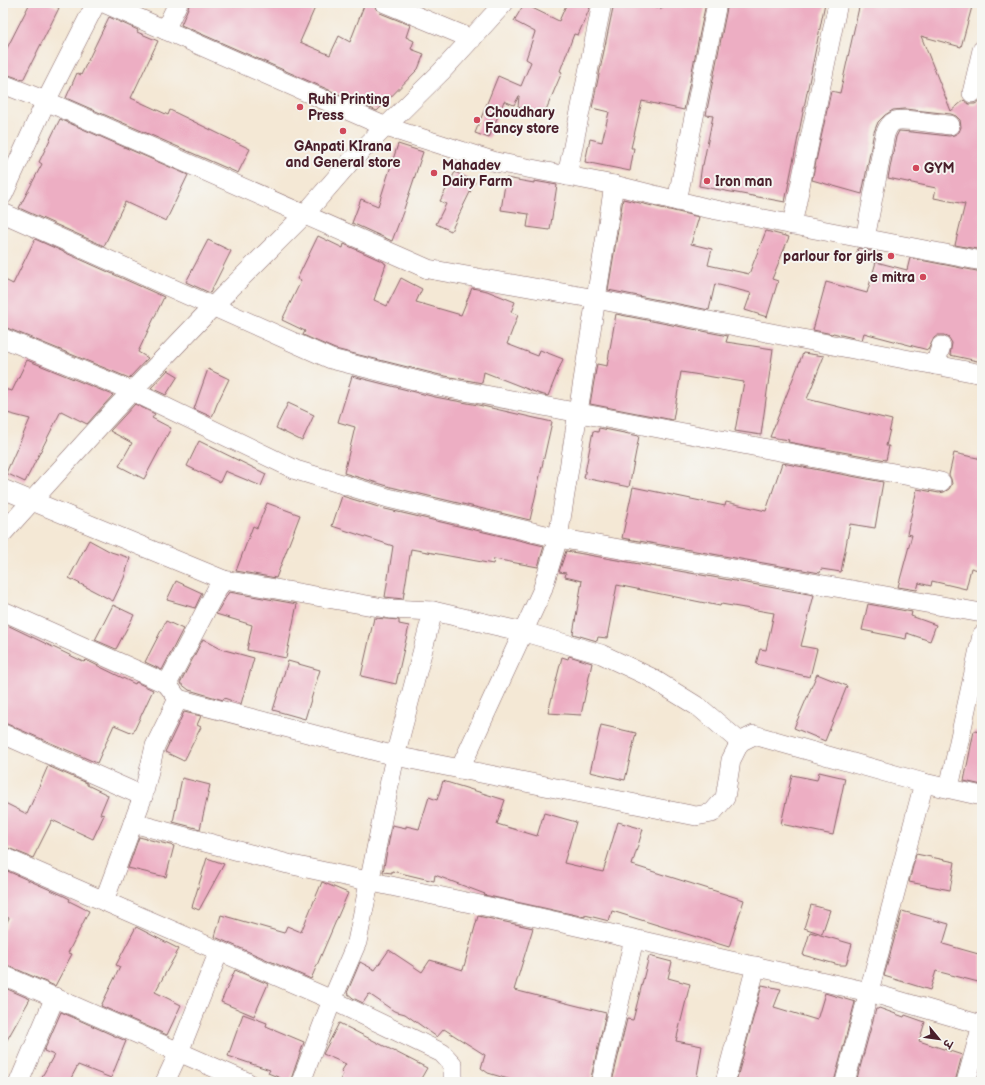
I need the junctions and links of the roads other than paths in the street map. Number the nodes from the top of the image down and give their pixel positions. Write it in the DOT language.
graph roads {
  1 [pos="96,3"];
  2 [pos="104,3"];
  3 [pos="178,3"];
  4 [pos="385,3"];
  5 [pos="504,3"];
  6 [pos="602,3"];
  7 [pos="717,3"];
  8 [pos="838,3"];
  9 [pos="165,30"];
  10 [pos="472,39"];
  11 [pos="982,50"];
  12 [pos="3,84"];
  13 [pos="972,93"];
  14 [pos="46,101"];
  15 [pos="950,125"];
  16 [pos="386,127"];
  17 [pos="567,176"];
  18 [pos="614,185"];
  19 [pos="3,195"];
  20 [pos="677,201"];
  21 [pos="3,214"];
  22 [pos="304,215"];
  23 [pos="792,225"];
  24 [pos="866,239"];
  25 [pos="982,261"];
  26 [pos="596,299"];
  27 [pos="214,306"];
  28 [pos="3,338"];
  29 [pos="941,346"];
  30 [pos="935,365"];
  31 [pos="982,374"];
  32 [pos="132,391"];
  33 [pos="578,413"];
  34 [pos="941,482"];
  35 [pos="3,488"];
  36 [pos="32,500"];
  37 [pos="3,533"];
  38 [pos="558,538"];
  39 [pos="224,580"];
  40 [pos="3,611"];
  41 [pos="433,611"];
  42 [pos="982,613"];
  43 [pos="524,632"];
  44 [pos="982,635"];
  45 [pos="172,692"];
  46 [pos="3,734"];
  47 [pos="740,742"];
  48 [pos="395,756"];
  49 [pos="460,769"];
  50 [pos="924,783"];
  51 [pos="949,788"];
  52 [pos="143,796"];
  53 [pos="982,796"];
  54 [pos="133,823"];
  55 [pos="4,861"];
  56 [pos="369,881"];
  57 [pos="104,900"];
  58 [pos="634,939"];
  59 [pos="219,951"];
  60 [pos="756,966"];
  61 [pos="3,975"];
  62 [pos="869,992"];
  63 [pos="55,997"];
  64 [pos="332,1000"];
  65 [pos="982,1025"];
  66 [pos="179,1052"];
  67 [pos="19,1082"];
  68 [pos="164,1082"];
  69 [pos="247,1082"];
  70 [pos="301,1082"];
  71 [pos="453,1082"];
  72 [pos="601,1082"];
  73 [pos="725,1082"];
  74 [pos="845,1082"];
  75 [pos="966,1082"];
  1 -- 14 [label="street"];
  2 -- 9 [label="street"];
  3 -- 9 [label="street"];
  4 -- 10 [label="street"];
  5 -- 10 [label="street"];
  6 -- 17 [label="street"];
  7 -- 20 [label="street"];
  8 -- 23 [label="street"];
  9 -- 16 [label="street"];
  10 -- 16 [label="street"];
  11 -- 13 [label="street"];
  12 -- 14 [label="street"];
  14 -- 19 [label="street"];
  14 -- 22 [label="street"];
  15 -- 24 [label="street"];
  16 -- 17 [label="street"];
  16 -- 22 [label="street"];
  17 -- 18 [label="street"];
  18 -- 20 [label="street"];
  18 -- 26 [label="street"];
  20 -- 23 [label="street"];
  21 -- 27 [label="street"];
  22 -- 26 [label="street"];
  22 -- 27 [label="street"];
  23 -- 24 [label="street"];
  24 -- 25 [label="street"];
  26 -- 30 [label="street"];
  26 -- 33 [label="street"];
  27 -- 32 [label="street"];
  27 -- 33 [label="street"];
  28 -- 32 [label="street"];
  29 -- 30 [label="street"];
  30 -- 31 [label="street"];
  32 -- 36 [label="street"];
  32 -- 38 [label="street"];
  33 -- 34 [label="street"];
  33 -- 38 [label="street"];
  35 -- 36 [label="street"];
  36 -- 37 [label="street"];
  36 -- 39 [label="street"];
  38 -- 42 [label="street"];
  38 -- 43 [label="street"];
  39 -- 41 [label="street"];
  39 -- 45 [label="street"];
  40 -- 45 [label="street"];
  41 -- 43 [label="street"];
  41 -- 48 [label="street"];
  43 -- 47 [label="street"];
  43 -- 49 [label="street"];
  44 -- 51 [label="street"];
  45 -- 48 [label="street"];
  45 -- 52 [label="street"];
  46 -- 52 [label="street"];
  47 -- 49 [label="street"];
  47 -- 50 [label="street"];
  48 -- 49 [label="street"];
  48 -- 56 [label="street"];
  50 -- 51 [label="street"];
  50 -- 62 [label="street"];
  51 -- 53 [label="street"];
  52 -- 54 [label="street"];
  54 -- 56 [label="street"];
  54 -- 57 [label="street"];
  55 -- 57 [label="street"];
  56 -- 58 [label="street"];
  56 -- 64 [label="street"];
  57 -- 59 [label="street"];
  58 -- 60 [label="street"];
  58 -- 72 [label="street"];
  59 -- 64 [label="street"];
  59 -- 66 [label="street"];
  60 -- 62 [label="street"];
  60 -- 73 [label="street"];
  61 -- 63 [label="street"];
  62 -- 65 [label="street"];
  62 -- 74 [label="street"];
  63 -- 66 [label="street"];
  63 -- 67 [label="street"];
  64 -- 70 [label="street"];
  64 -- 71 [label="street"];
  65 -- 75 [label="street"];
  66 -- 68 [label="street"];
  66 -- 69 [label="street"];
}
